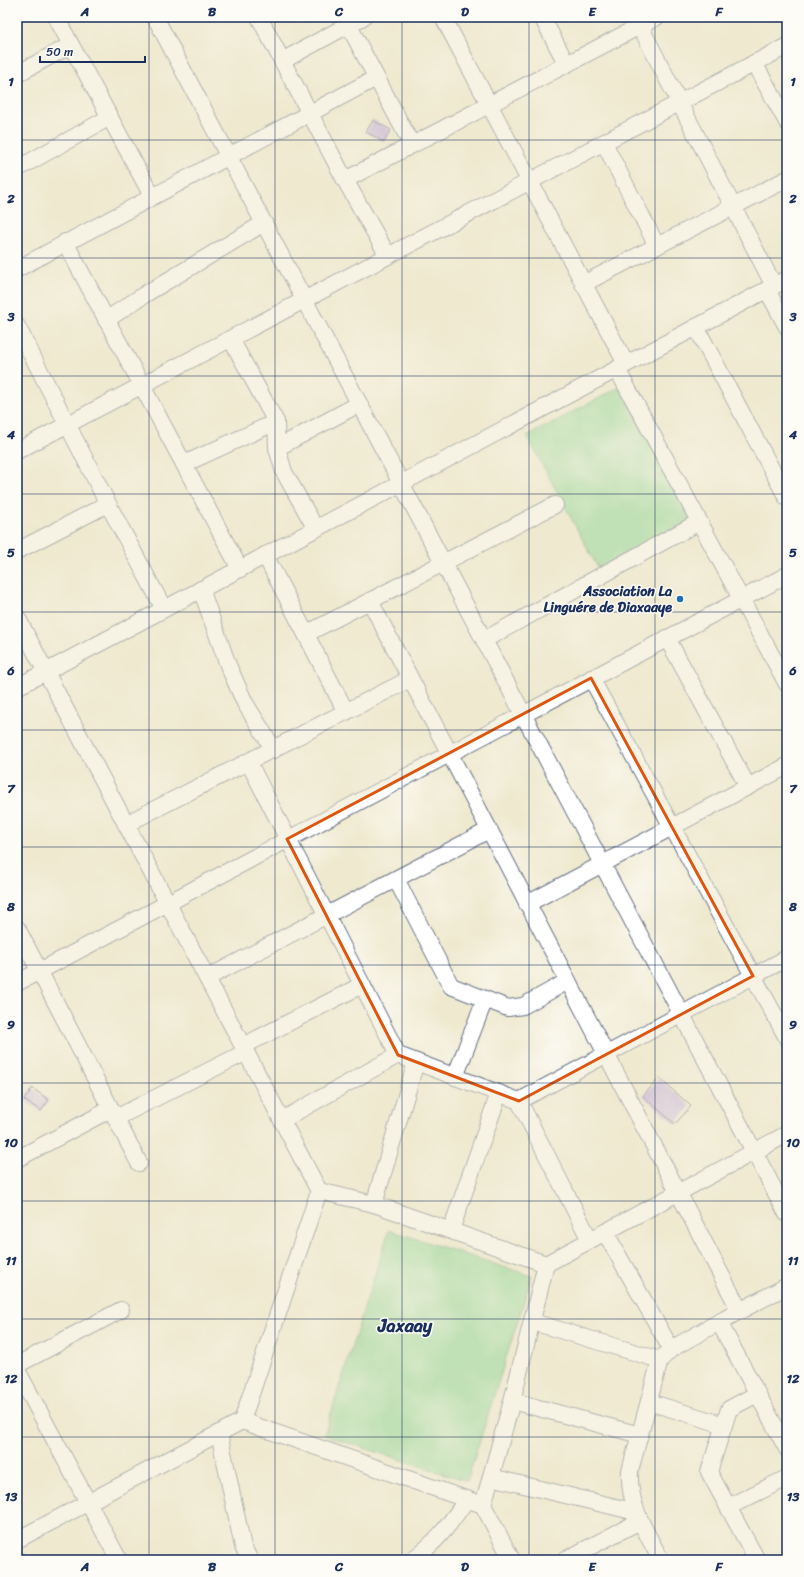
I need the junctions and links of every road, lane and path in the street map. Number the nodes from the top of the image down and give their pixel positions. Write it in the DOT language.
graph roads {
  1 [pos="56,17"];
  2 [pos="155,17"];
  3 [pos="259,17"];
  4 [pos="363,17"];
  5 [pos="444,17"];
  6 [pos="542,17"];
  7 [pos="655,17"];
  8 [pos="348,24"];
  9 [pos="640,26"];
  10 [pos="71,45"];
  11 [pos="787,46"];
  12 [pos="282,61"];
  13 [pos="566,63"];
  14 [pos="754,63"];
  15 [pos="17,74"];
  16 [pos="376,78"];
  17 [pos="679,103"];
  18 [pos="489,104"];
  19 [pos="310,113"];
  20 [pos="110,117"];
  21 [pos="787,122"];
  22 [pos="604,142"];
  23 [pos="412,145"];
  24 [pos="228,156"];
  25 [pos="17,170"];
  26 [pos="787,179"];
  27 [pos="345,180"];
  28 [pos="530,181"];
  29 [pos="152,196"];
  30 [pos="733,207"];
  31 [pos="264,223"];
  32 [pos="65,242"];
  33 [pos="657,246"];
  34 [pos="388,256"];
  35 [pos="17,269"];
  36 [pos="584,284"];
  37 [pos="776,285"];
  38 [pos="304,300"];
  39 [pos="106,320"];
  40 [pos="17,326"];
  41 [pos="696,327"];
  42 [pos="787,327"];
  43 [pos="231,339"];
  44 [pos="621,367"];
  45 [pos="142,386"];
  46 [pos="359,404"];
  47 [pos="276,422"];
  48 [pos="68,424"];
  49 [pos="277,448"];
  50 [pos="17,451"];
  51 [pos="184,464"];
  52 [pos="401,483"];
  53 [pos="787,498"];
  54 [pos="108,504"];
  55 [pos="555,505"];
  56 [pos="699,522"];
  57 [pos="316,529"];
  58 [pos="17,551"];
  59 [pos="265,555"];
  60 [pos="443,563"];
  61 [pos="240,569"];
  62 [pos="787,575"];
  63 [pos="201,589"];
  64 [pos="741,599"];
  65 [pos="370,601"];
  66 [pos="164,609"];
  67 [pos="17,617"];
  68 [pos="306,634"];
  69 [pos="667,638"];
  70 [pos="484,640"];
  71 [pos="46,672"];
  72 [pos="592,678"];
  73 [pos="786,679"];
  74 [pos="410,680"];
  75 [pos="17,687"];
  76 [pos="346,712"];
  77 [pos="523,714"];
  78 [pos="274,750"];
  79 [pos="449,754"];
  80 [pos="249,763"];
  81 [pos="787,766"];
  82 [pos="748,787"];
  83 [pos="126,824"];
  84 [pos="672,827"];
  85 [pos="489,830"];
  86 [pos="287,840"];
  87 [pos="602,864"];
  88 [pos="396,879"];
  89 [pos="168,903"];
  90 [pos="528,904"];
  91 [pos="327,916"];
  92 [pos="17,928"];
  93 [pos="787,958"];
  94 [pos="39,971"];
  95 [pos="753,976"];
  96 [pos="207,978"];
  97 [pos="568,981"];
  98 [pos="17,983"];
  99 [pos="362,985"];
  100 [pos="485,999"];
  101 [pos="682,1014"];
  102 [pos="787,1038"];
  103 [pos="245,1049"];
  104 [pos="398,1055"];
  105 [pos="606,1055"];
  106 [pos="416,1062"];
  107 [pos="455,1076"];
  108 [pos="499,1093"];
  109 [pos="519,1101"];
  110 [pos="113,1113"];
  111 [pos="282,1120"];
  112 [pos="787,1134"];
  113 [pos="754,1152"];
  114 [pos="17,1159"];
  115 [pos="139,1163"];
  116 [pos="319,1191"];
  117 [pos="678,1193"];
  118 [pos="374,1204"];
  119 [pos="787,1214"];
  120 [pos="451,1230"];
  121 [pos="605,1232"];
  122 [pos="590,1240"];
  123 [pos="546,1264"];
  124 [pos="787,1286"];
  125 [pos="121,1310"];
  126 [pos="740,1311"];
  127 [pos="533,1322"];
  128 [pos="719,1322"];
  129 [pos="666,1355"];
  130 [pos="17,1365"];
  131 [pos="17,1370"];
  132 [pos="757,1394"];
  133 [pos="512,1401"];
  134 [pos="649,1402"];
  135 [pos="242,1421"];
  136 [pos="724,1425"];
  137 [pos="219,1433"];
  138 [pos="640,1435"];
  139 [pos="786,1446"];
  140 [pos="490,1477"];
  141 [pos="787,1478"];
  142 [pos="467,1499"];
  143 [pos="88,1502"];
  144 [pos="483,1505"];
  145 [pos="728,1507"];
  146 [pos="638,1517"];
  147 [pos="17,1540"];
  148 [pos="119,1560"];
  149 [pos="250,1560"];
  150 [pos="412,1560"];
  151 [pos="512,1560"];
  152 [pos="565,1560"];
  153 [pos="661,1560"];
  154 [pos="757,1560"];
  1 -- 10 [label="street"];
  2 -- 24 [label="street"];
  3 -- 12 [label="street"];
  4 -- 8 [label="street"];
  5 -- 18 [label="street"];
  6 -- 13 [label="street"];
  7 -- 9 [label="street"];
  8 -- 12 [label="street"];
  8 -- 16 [label="street"];
  9 -- 13 [label="street"];
  9 -- 17 [label="street"];
  10 -- 15 [label="street"];
  10 -- 20 [label="street"];
  11 -- 14 [label="street"];
  12 -- 19 [label="street"];
  13 -- 18 [label="street"];
  14 -- 17 [label="street"];
  14 -- 21 [label="street"];
  16 -- 19 [label="street"];
  16 -- 23 [label="street"];
  17 -- 22 [label="street"];
  17 -- 30 [label="street"];
  18 -- 23 [label="street"];
  18 -- 28 [label="street"];
  19 -- 24 [label="street"];
  19 -- 27 [label="street"];
  20 -- 25 [label="street"];
  20 -- 29 [label="street"];
  22 -- 28 [label="street"];
  22 -- 33 [label="street"];
  23 -- 27 [label="street"];
  24 -- 29 [label="street"];
  24 -- 31 [label="street"];
  26 -- 30 [label="street"];
  27 -- 34 [label="street"];
  28 -- 34 [label="street"];
  28 -- 36 [label="street"];
  29 -- 32 [label="street"];
  30 -- 33 [label="street"];
  30 -- 37 [label="street"];
  31 -- 38 [label="street"];
  31 -- 39 [label="street"];
  32 -- 35 [label="street"];
  32 -- 39 [label="street"];
  33 -- 36 [label="street"];
  34 -- 38 [label="street"];
  36 -- 44 [label="street"];
  37 -- 41 [label="street"];
  37 -- 42 [label="street"];
  38 -- 43 [label="street"];
  38 -- 46 [label="street"];
  39 -- 45 [label="street"];
  40 -- 48 [label="street"];
  41 -- 44 [label="street"];
  41 -- 53 [label="street"];
  43 -- 45 [label="street"];
  43 -- 47 [label="street"];
  44 -- 52 [label="street"];
  44 -- 56 [label="street"];
  45 -- 48 [label="street"];
  45 -- 51 [label="street"];
  46 -- 49 [label="street"];
  46 -- 52 [label="street"];
  47 -- 49 [label="street"];
  47 -- 51 [label="street"];
  48 -- 50 [label="street"];
  48 -- 54 [label="street"];
  49 -- 57 [label="street"];
  51 -- 61 [label="street"];
  52 -- 57 [label="street"];
  52 -- 60 [label="street"];
  54 -- 58 [label="street"];
  54 -- 66 [label="street"];
  55 -- 60 [label="street"];
  56 -- 64 [label="street"];
  56 -- 70 [label="street"];
  57 -- 59 [label="street"];
  59 -- 61 [label="street"];
  59 -- 68 [label="street"];
  60 -- 65 [label="street"];
  60 -- 70 [label="street"];
  61 -- 63 [label="street"];
  62 -- 64 [label="street"];
  63 -- 66 [label="street"];
  63 -- 78 [label="street"];
  64 -- 69 [label="street"];
  64 -- 73 [label="street"];
  65 -- 68 [label="street"];
  65 -- 74 [label="street"];
  66 -- 71 [label="street"];
  67 -- 71 [label="street"];
  68 -- 76 [label="street"];
  69 -- 72 [label="street"];
  69 -- 82 [label="street"];
  70 -- 77 [label="street"];
  71 -- 75 [label="street"];
  71 -- 83 [label="street"];
  72 -- 77 [label="street"];
  72 -- 84 [label="street"];
  74 -- 76 [label="street"];
  74 -- 79 [label="street"];
  76 -- 78 [label="street"];
  77 -- 79 [label="street"];
  77 -- 87 [label="street"];
  78 -- 80 [label="street"];
  79 -- 85 [label="street"];
  79 -- 86 [label="street"];
  80 -- 83 [label="street"];
  80 -- 86 [label="street"];
  81 -- 82 [label="street"];
  82 -- 84 [label="street"];
  83 -- 89 [label="street"];
  84 -- 87 [label="street"];
  84 -- 95 [label="street"];
  85 -- 88 [label="street"];
  85 -- 90 [label="street"];
  86 -- 89 [label="street"];
  86 -- 91 [label="street"];
  87 -- 90 [label="street"];
  87 -- 101 [label="street"];
  88 -- 91 [label="street"];
  88 -- 100 [label="street"];
  89 -- 94 [label="street"];
  89 -- 96 [label="street"];
  90 -- 97 [label="street"];
  91 -- 96 [label="street"];
  91 -- 99 [label="street"];
  92 -- 94 [label="street"];
  93 -- 95 [label="street"];
  94 -- 98 [label="street"];
  94 -- 110 [label="street"];
  95 -- 101 [label="street"];
  95 -- 102 [label="street"];
  96 -- 103 [label="street"];
  97 -- 100 [label="street"];
  97 -- 105 [label="street"];
  99 -- 103 [label="street"];
  99 -- 104 [label="street"];
  100 -- 107 [label="street"];
  101 -- 105 [label="street"];
  101 -- 113 [label="street"];
  103 -- 110 [label="street"];
  103 -- 111 [label="street"];
  104 -- 106 [label="street"];
  104 -- 111 [label="street"];
  105 -- 109 [label="street"];
  105 -- 117 [label="street"];
  106 -- 107 [label="street"];
  106 -- 118 [label="street"];
  107 -- 108 [label="street"];
  108 -- 109 [label="street"];
  108 -- 120 [label="street"];
  109 -- 122 [label="street"];
  110 -- 114 [label="street"];
  110 -- 115 [label="street"];
  111 -- 116 [label="street"];
  112 -- 113 [label="street"];
  113 -- 117 [label="street"];
  113 -- 119 [label="street"];
  116 -- 118 [label="street"];
  116 -- 135 [label="street"];
  117 -- 121 [label="street"];
  117 -- 126 [label="street"];
  118 -- 120 [label="street"];
  120 -- 123 [label="street"];
  121 -- 122 [label="street"];
  121 -- 129 [label="street"];
  122 -- 123 [label="street"];
  123 -- 127 [label="street"];
  124 -- 126 [label="street"];
  125 -- 130 [label="street"];
  126 -- 128 [label="street"];
  127 -- 129 [label="street"];
  127 -- 133 [label="street"];
  128 -- 129 [label="street"];
  128 -- 132 [label="street"];
  129 -- 134 [label="street"];
  131 -- 143 [label="street"];
  132 -- 136 [label="street"];
  132 -- 139 [label="street"];
  133 -- 138 [label="street"];
  133 -- 140 [label="street"];
  134 -- 136 [label="street"];
  134 -- 138 [label="street"];
  135 -- 137 [label="street"];
  135 -- 142 [label="street"];
  136 -- 145 [label="street"];
  137 -- 143 [label="street"];
  137 -- 149 [label="street"];
  138 -- 146 [label="street"];
  140 -- 144 [label="street"];
  140 -- 146 [label="street"];
  141 -- 145 [label="street"];
  142 -- 144 [label="street"];
  142 -- 150 [label="street"];
  143 -- 147 [label="street"];
  143 -- 148 [label="street"];
  144 -- 151 [label="street"];
  145 -- 154 [label="street"];
  146 -- 152 [label="street"];
  146 -- 153 [label="street"];
}
